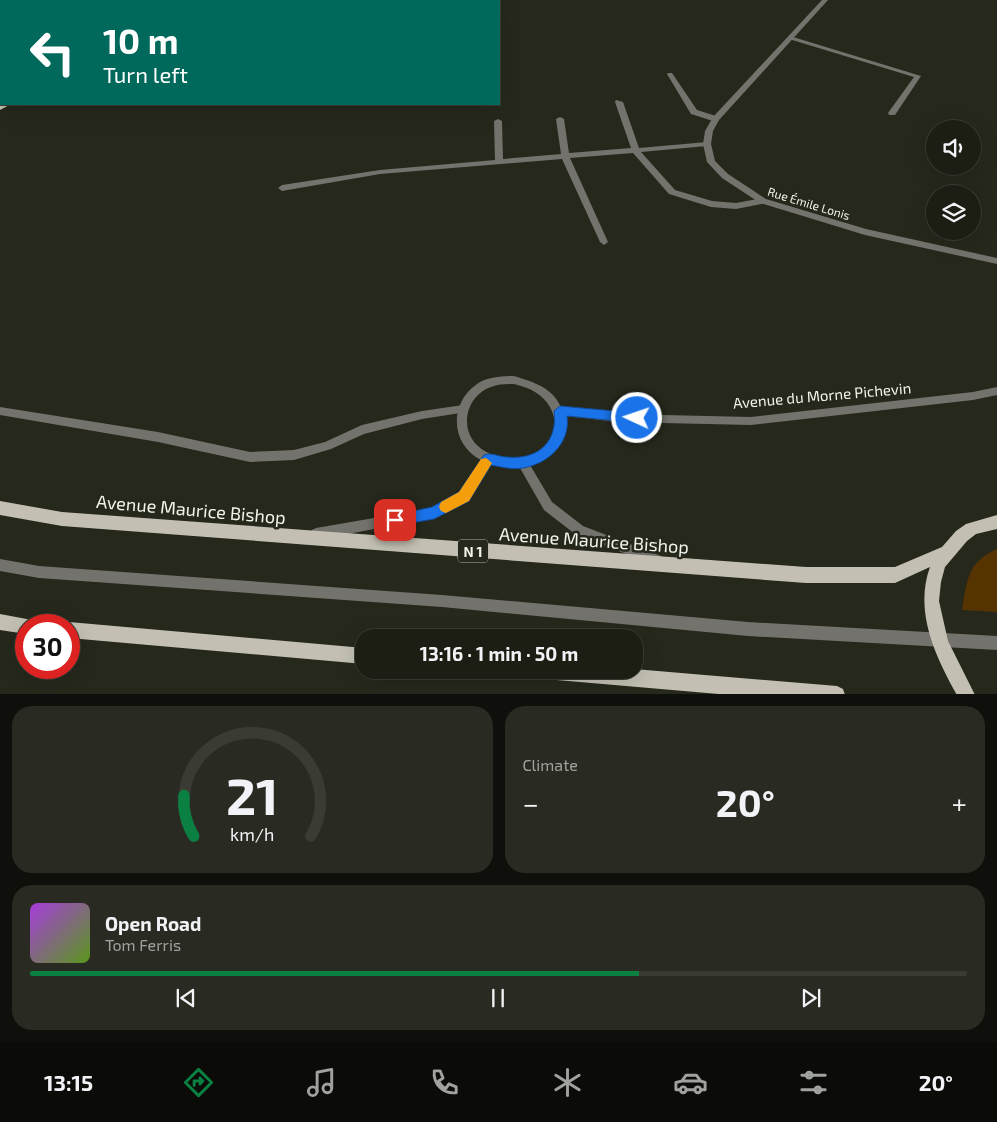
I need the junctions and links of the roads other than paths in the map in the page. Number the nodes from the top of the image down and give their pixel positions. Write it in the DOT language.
graph roads {
  1 [pos="825,0"];
  2 [pos="791,38"];
  3 [pos="670,74"];
  4 [pos="619,102"];
  5 [pos="892,114"];
  6 [pos="716,118"];
  7 [pos="560,119"];
  8 [pos="498,121"];
  9 [pos="708,144"];
  10 [pos="636,151"];
  11 [pos="566,156"];
  12 [pos="499,162"];
  13 [pos="282,188"];
  14 [pos="763,201"];
  15 [pos="604,242"];
  16 [pos="997,261"];
  17 [pos="997,391"];
  18 [pos="463,409"];
  19 [pos="0,411"];
  20 [pos="560,411"];
  21 [pos="488,459"];
  22 [pos="523,463"];
  23 [pos="0,508"];
  24 [pos="997,522"];
  25 [pos="297,537"];
  26 [pos="943,554"];
  27 [pos="0,565"];
  28 [pos="672,566"];
  29 [pos="0,622"];
  30 [pos="15,624"];
  31 [pos="80,631"];
  32 [pos="939,642"];
  33 [pos="997,643"];
  34 [pos="355,655"];
  35 [pos="643,678"];
  36 [pos="837,694"];
  37 [pos="967,694"];
  1 -- 2 [label="street"];
  2 -- 5 [label="street"];
  2 -- 6 [label="street"];
  3 -- 6 [label="street"];
  4 -- 10 [label="street"];
  6 -- 9 [label="street"];
  7 -- 11 [label="street"];
  8 -- 12 [label="street"];
  9 -- 10 [label="street"];
  9 -- 14 [label="street, Rue Émile Lonis"];
  10 -- 11 [label="street"];
  10 -- 14 [label="street"];
  11 -- 12 [label="street"];
  11 -- 15 [label="street"];
  12 -- 13 [label="street"];
  14 -- 16 [label="street, Rue Émile Lonis"];
  17 -- 20 [label="street, Avenue du Morne Pichevin"];
  18 -- 19 [label="street"];
  18 -- 20 [label="street"];
  18 -- 21 [label="street"];
  20 -- 22 [label="street"];
  21 -- 22 [label="street"];
  21 -- 25 [label="street"];
  22 -- 28 [label="street"];
  23 -- 25 [label="main road, Avenue Maurice Bishop / N 1"];
  24 -- 26 [label="main road"];
  25 -- 28 [label="main road, Avenue Maurice Bishop / N 1"];
  26 -- 28 [label="main road, Avenue Maurice Bishop / N 1"];
  26 -- 32 [label="main road"];
  27 -- 32 [label="street"];
  29 -- 30 [label="main road"];
  31 -- 34 [label="main road"];
  32 -- 33 [label="street"];
  32 -- 37 [label="main road"];
  35 -- 36 [label="main road"];
}
